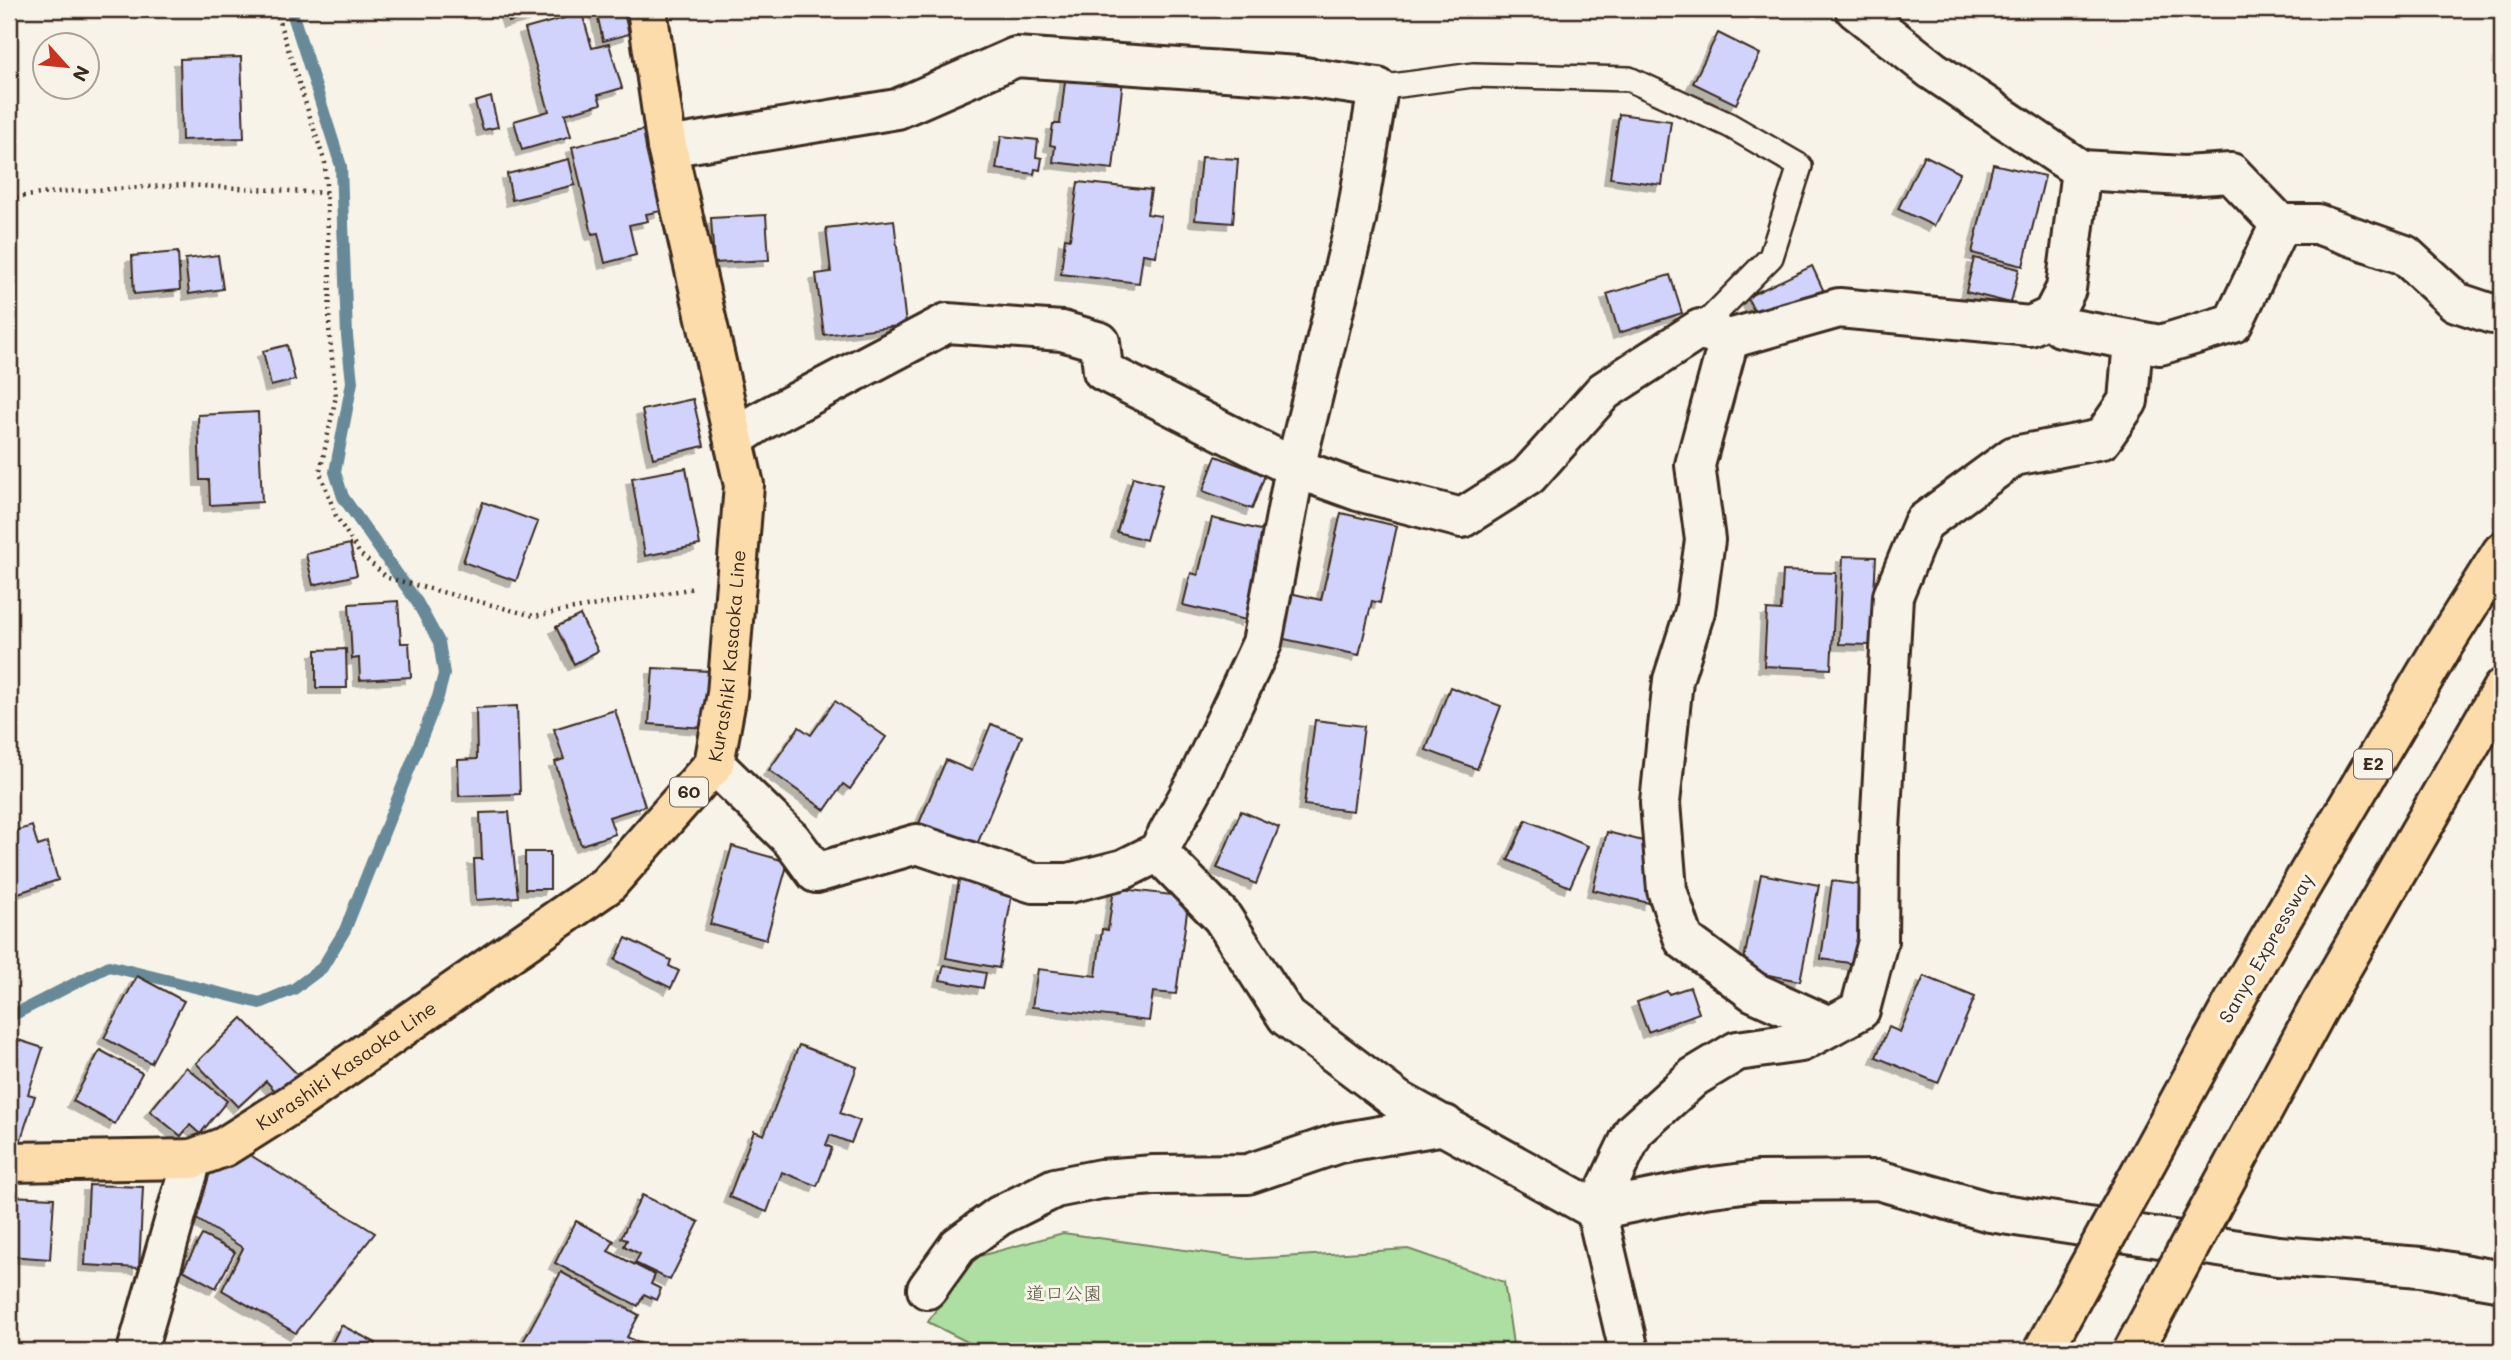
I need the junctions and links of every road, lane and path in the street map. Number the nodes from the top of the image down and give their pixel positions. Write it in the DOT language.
graph roads {
  1 [pos="275,9"];
  2 [pos="647,9"];
  3 [pos="1855,9"];
  4 [pos="1378,88"];
  5 [pos="667,147"];
  6 [pos="2081,170"];
  7 [pos="326,193"];
  8 [pos="9,198"];
  9 [pos="2280,224"];
  10 [pos="2502,312"];
  11 [pos="2052,316"];
  12 [pos="1714,334"];
  13 [pos="2133,340"];
  14 [pos="735,438"];
  15 [pos="1296,468"];
  16 [pos="2502,552"];
  17 [pos="736,578"];
  18 [pos="2502,689"];
  19 [pos="714,764"];
  20 [pos="1158,852"];
  21 [pos="1829,1026"];
  22 [pos="1445,1125"];
  23 [pos="192,1159"];
  24 [pos="9,1162"];
  25 [pos="1596,1210"];
  26 [pos="2502,1281"];
  27 [pos="928,1289"];
  28 [pos="137,1351"];
  29 [pos="1629,1351"];
  30 [pos="2043,1351"];
  31 [pos="2133,1351"];
  1 -- 7 [label="path"];
  2 -- 5 [label="main road, Kurashiki Kasaoka Line / 60"];
  3 -- 6 [label="street"];
  4 -- 5 [label="street"];
  4 -- 12 [label="lane"];
  4 -- 15 [label="street"];
  5 -- 14 [label="main road, Kurashiki Kasaoka Line / 60"];
  6 -- 9 [label="street"];
  6 -- 11 [label="street"];
  7 -- 8 [label="path"];
  7 -- 17 [label="path"];
  9 -- 10 [label="street"];
  9 -- 13 [label="street"];
  11 -- 12 [label="street"];
  11 -- 13 [label="street"];
  12 -- 15 [label="street"];
  12 -- 21 [label="street"];
  13 -- 21 [label="street"];
  14 -- 15 [label="street"];
  14 -- 17 [label="main road, Kurashiki Kasaoka Line / 60"];
  15 -- 20 [label="street"];
  16 -- 30 [label="main road, Sanyo Expressway / E2, bridge"];
  17 -- 19 [label="main road, Kurashiki Kasaoka Line / 60"];
  18 -- 31 [label="main road, bridge"];
  19 -- 20 [label="street"];
  19 -- 23 [label="main road, Kurashiki Kasaoka Line / 60"];
  20 -- 22 [label="street"];
  21 -- 25 [label="street"];
  22 -- 25 [label="street"];
  22 -- 27 [label="street"];
  23 -- 24 [label="main road, Kurashiki Kasaoka Line / 60"];
  23 -- 28 [label="street"];
  25 -- 26 [label="street"];
  25 -- 29 [label="street"];
}
